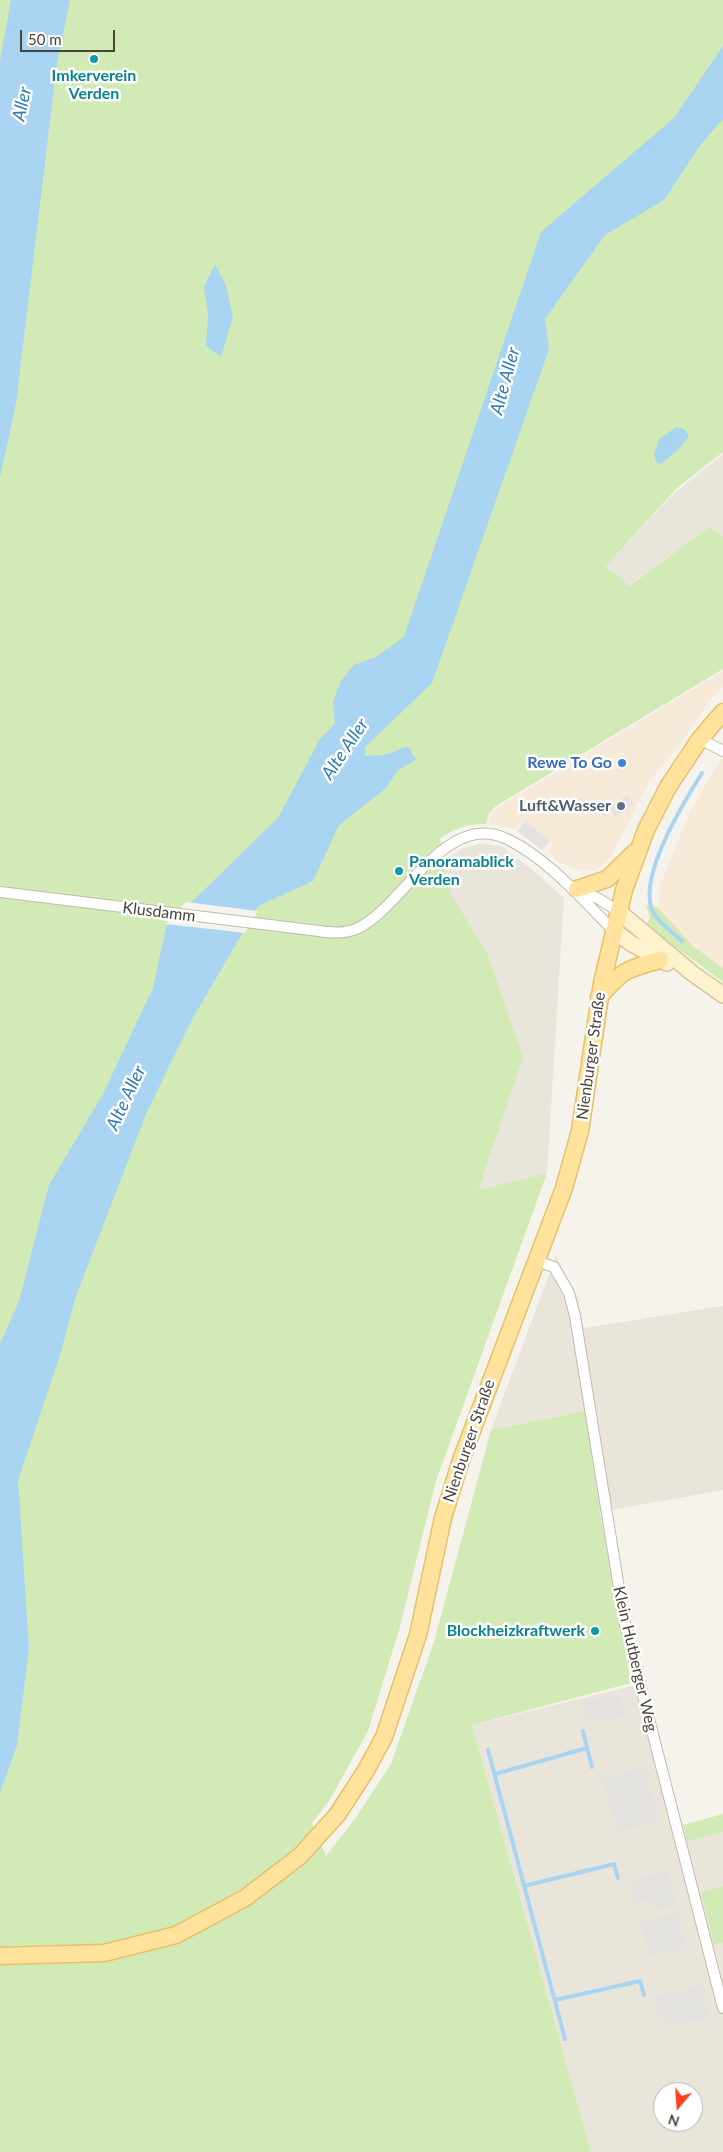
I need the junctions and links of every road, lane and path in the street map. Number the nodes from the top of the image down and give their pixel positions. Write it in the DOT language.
graph roads {
  1 [pos="723,712"];
  2 [pos="700,738"];
  3 [pos="723,751"];
  4 [pos="638,849"];
  5 [pos="574,887"];
  6 [pos="0,892"];
  7 [pos="618,911"];
  8 [pos="613,930"];
  9 [pos="660,960"];
  10 [pos="692,973"];
  11 [pos="723,995"];
  12 [pos="599,997"];
  13 [pos="537,1261"];
  14 [pos="0,1956"];
  15 [pos="723,2008"];
  1 -- 2 [label="main road, Nienburger Straße"];
  2 -- 3 [label="street"];
  2 -- 4 [label="main road, Nienburger Straße"];
  4 -- 5 [label="main road"];
  4 -- 7 [label="main road, Nienburger Straße"];
  5 -- 6 [label="street, Klusdamm"];
  5 -- 7 [label="street"];
  5 -- 8 [label="street"];
  7 -- 8 [label="main road, Nienburger Straße"];
  7 -- 10 [label="main road"];
  8 -- 9 [label="main road"];
  8 -- 12 [label="main road, Nienburger Straße"];
  9 -- 10 [label="main road"];
  9 -- 12 [label="main road"];
  10 -- 11 [label="main road"];
  12 -- 13 [label="main road, Nienburger Straße"];
  13 -- 14 [label="main road, Nienburger Straße"];
  13 -- 15 [label="street, Klein Hutberger Weg"];
}
